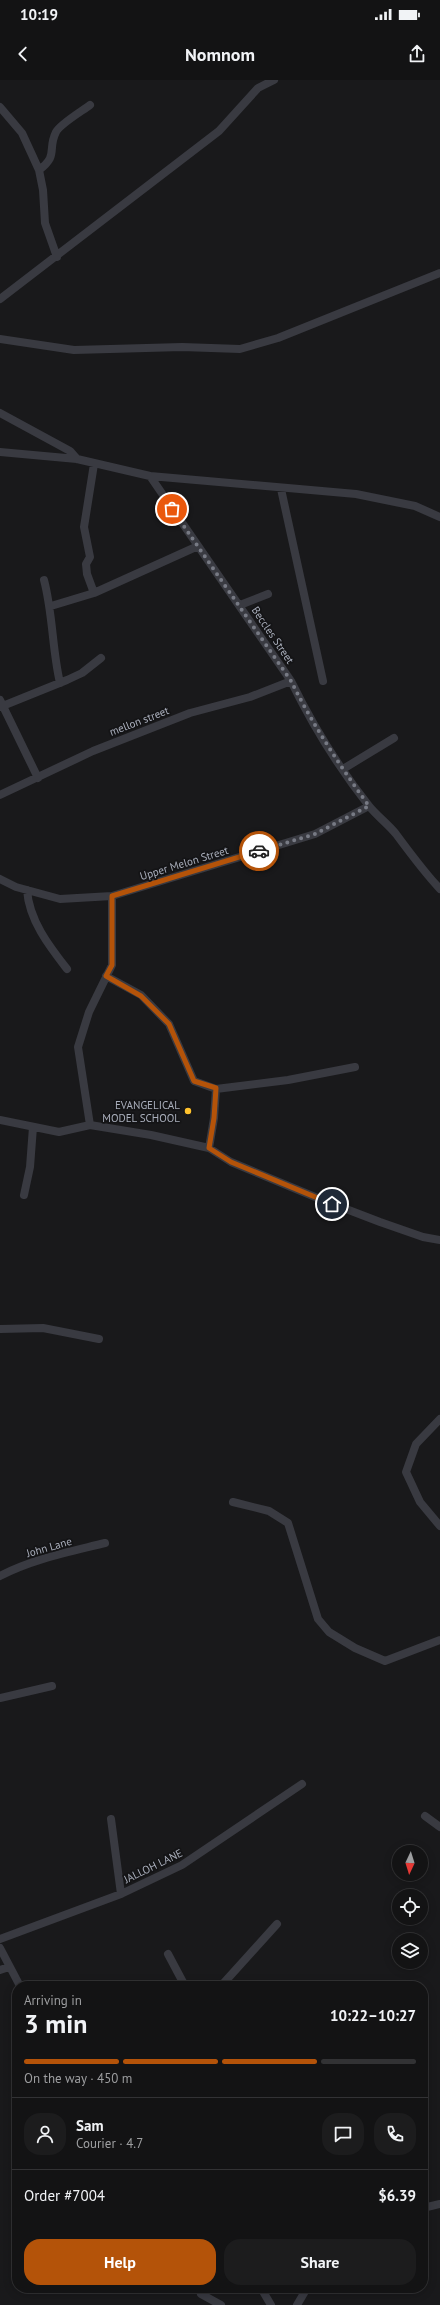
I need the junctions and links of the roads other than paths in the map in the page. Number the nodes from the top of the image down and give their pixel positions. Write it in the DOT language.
graph roads {
  1 [pos="274,80"];
  2 [pos="90,105"];
  3 [pos="0,107"];
  4 [pos="39,170"];
  5 [pos="57,257"];
  6 [pos="440,273"];
  7 [pos="0,299"];
  8 [pos="0,339"];
  9 [pos="0,413"];
  10 [pos="0,452"];
  11 [pos="77,459"];
  12 [pos="94,464"];
  13 [pos="150,476"];
  14 [pos="282,489"];
  15 [pos="440,517"];
  16 [pos="198,546"];
  17 [pos="44,580"];
  18 [pos="94,593"];
  19 [pos="268,594"];
  20 [pos="240,605"];
  21 [pos="51,606"];
  22 [pos="102,658"];
  23 [pos="291,681"];
  24 [pos="323,681"];
  25 [pos="60,683"];
  26 [pos="1,704"];
  27 [pos="394,738"];
  28 [pos="343,770"];
  29 [pos="38,778"];
  30 [pos="0,795"];
  31 [pos="369,806"];
  32 [pos="0,879"];
  33 [pos="440,889"];
  34 [pos="27,890"];
  35 [pos="112,896"];
  36 [pos="67,969"];
  37 [pos="106,976"];
  38 [pos="355,1067"];
  39 [pos="216,1088"];
  40 [pos="0,1120"];
  41 [pos="90,1125"];
  42 [pos="33,1127"];
  43 [pos="209,1148"];
  44 [pos="24,1195"];
  45 [pos="440,1240"];
  46 [pos="0,1329"];
  47 [pos="99,1339"];
  48 [pos="440,1419"];
  49 [pos="233,1502"];
  50 [pos="440,1526"];
  51 [pos="105,1543"];
  52 [pos="0,1576"];
  53 [pos="440,1640"];
  54 [pos="52,1686"];
  55 [pos="0,1698"];
  56 [pos="302,1784"];
  57 [pos="425,1816"];
  58 [pos="111,1819"];
  59 [pos="440,1827"];
  60 [pos="121,1894"];
  61 [pos="276,1924"];
  62 [pos="0,1939"];
  63 [pos="0,1948"];
  64 [pos="168,1954"];
  65 [pos="9,1967"];
  66 [pos="0,1970"];
  67 [pos="17,1981"];
  68 [pos="182,1981"];
  69 [pos="225,1981"];
  70 [pos="440,2204"];
  71 [pos="428,2207"];
  72 [pos="264,2293"];
  73 [pos="303,2293"];
  74 [pos="201,2294"];
  75 [pos="221,2305"];
  76 [pos="271,2305"];
  77 [pos="297,2305"];
  1 -- 5 [label="street"];
  2 -- 4 [label="street"];
  3 -- 4 [label="street"];
  4 -- 5 [label="street"];
  5 -- 7 [label="street"];
  6 -- 8 [label="street"];
  9 -- 11 [label="street"];
  10 -- 11 [label="street"];
  11 -- 12 [label="street"];
  12 -- 13 [label="street"];
  12 -- 18 [label="street"];
  13 -- 14 [label="street"];
  13 -- 16 [label="street, Beccles Street"];
  14 -- 15 [label="street"];
  14 -- 24 [label="street"];
  16 -- 18 [label="street"];
  16 -- 20 [label="street, Beccles Street"];
  17 -- 21 [label="street"];
  18 -- 21 [label="street"];
  19 -- 20 [label="street"];
  20 -- 23 [label="street, Beccles Street"];
  21 -- 25 [label="street"];
  22 -- 25 [label="street"];
  23 -- 28 [label="street, Beccles Street"];
  23 -- 29 [label="street, mellon street"];
  25 -- 26 [label="street"];
  26 -- 29 [label="street"];
  27 -- 28 [label="street"];
  28 -- 31 [label="street, Beccles Street"];
  29 -- 30 [label="street, mellon street"];
  31 -- 33 [label="street, Beccles Street"];
  31 -- 35 [label="street, Upper Melon Street"];
  32 -- 34 [label="street, Upper Melon Street"];
  34 -- 35 [label="street, Upper Melon Street"];
  34 -- 36 [label="street"];
  35 -- 37 [label="street"];
  37 -- 39 [label="street"];
  37 -- 41 [label="street"];
  38 -- 39 [label="street"];
  39 -- 43 [label="street"];
  40 -- 42 [label="street"];
  41 -- 42 [label="street"];
  41 -- 43 [label="street"];
  42 -- 44 [label="street"];
  43 -- 45 [label="street"];
  46 -- 47 [label="street"];
  48 -- 50 [label="street"];
  49 -- 53 [label="street"];
  51 -- 52 [label="street, John Lane"];
  54 -- 55 [label="street"];
  56 -- 60 [label="street, JALLOH LANE"];
  57 -- 59 [label="street"];
  58 -- 60 [label="street"];
  60 -- 62 [label="street, JALLOH LANE"];
  61 -- 69 [label="street"];
  63 -- 65 [label="street"];
  64 -- 68 [label="street"];
  65 -- 66 [label="street"];
  65 -- 67 [label="street"];
  70 -- 71 [label="street"];
  72 -- 76 [label="street"];
  73 -- 77 [label="street"];
  74 -- 75 [label="street"];
}
